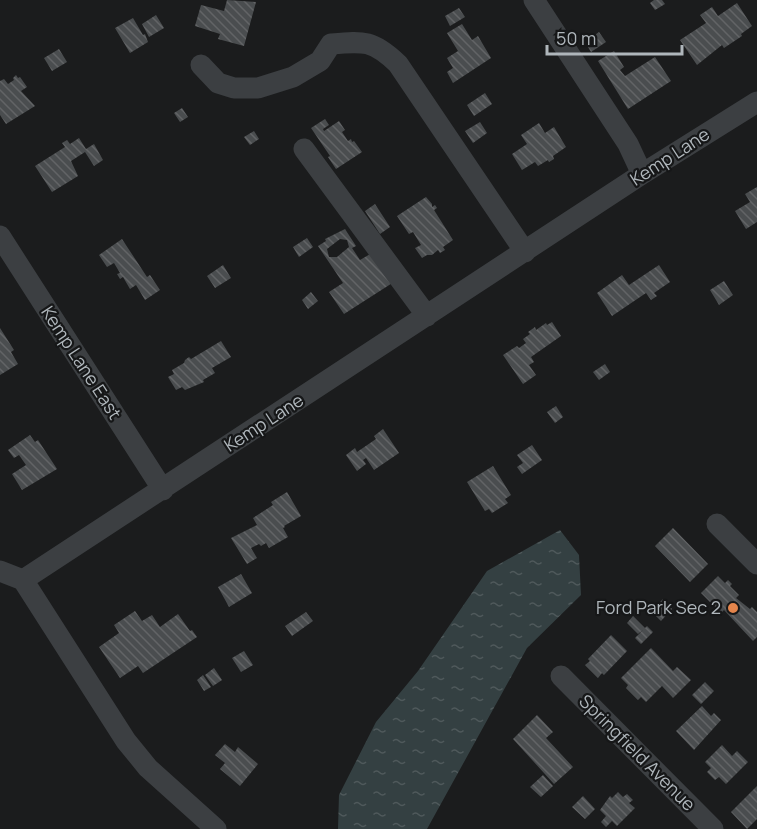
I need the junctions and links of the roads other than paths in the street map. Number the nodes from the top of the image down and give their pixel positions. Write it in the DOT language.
graph roads {
  1 [pos="534,0"];
  2 [pos="201,65"];
  3 [pos="757,102"];
  4 [pos="304,149"];
  5 [pos="642,174"];
  6 [pos="0,236"];
  7 [pos="525,252"];
  8 [pos="427,316"];
  9 [pos="163,490"];
  10 [pos="717,524"];
  11 [pos="757,564"];
  12 [pos="0,571"];
  13 [pos="23,580"];
  14 [pos="561,676"];
  15 [pos="210,824"];
  16 [pos="713,829"];
  1 -- 5 [label="street"];
  2 -- 7 [label="street"];
  3 -- 5 [label="street, Kemp Lane"];
  4 -- 8 [label="street"];
  5 -- 7 [label="street, Kemp Lane"];
  6 -- 9 [label="street, Kemp Lane East"];
  7 -- 8 [label="street, Kemp Lane"];
  8 -- 9 [label="street, Kemp Lane"];
  9 -- 13 [label="street, Kemp Lane"];
  10 -- 11 [label="street"];
  12 -- 13 [label="street"];
  13 -- 15 [label="street"];
  14 -- 16 [label="street, Springfield Avenue"];
}
